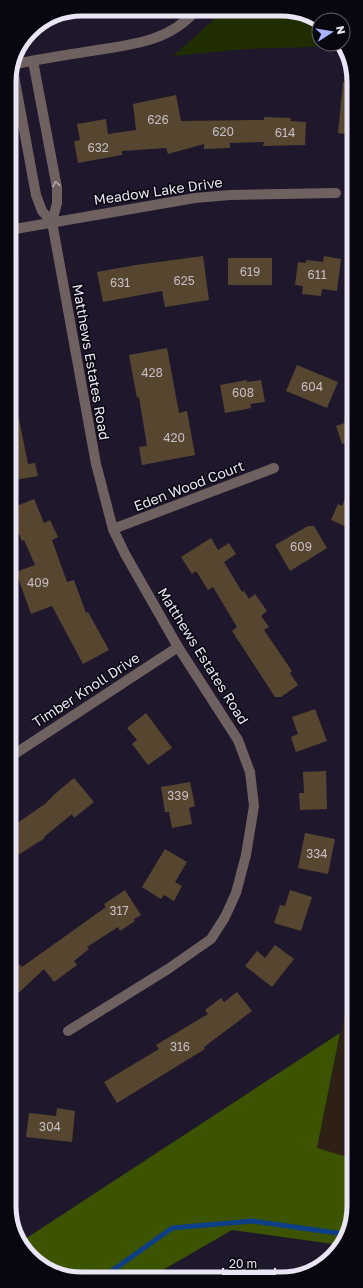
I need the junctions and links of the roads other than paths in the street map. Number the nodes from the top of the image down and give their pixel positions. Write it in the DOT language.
graph roads {
  1 [pos="192,16"];
  2 [pos="33,61"];
  3 [pos="19,64"];
  4 [pos="16,86"];
  5 [pos="336,194"];
  6 [pos="52,222"];
  7 [pos="16,229"];
  8 [pos="274,468"];
  9 [pos="113,529"];
  10 [pos="178,646"];
  11 [pos="16,753"];
  12 [pos="68,1031"];
  1 -- 2 [label="street"];
  2 -- 3 [label="street"];
  6 -- 2 [label="street, Matthews Estates Road, one-way"];
  4 -- 6 [label="street, Matthews Estates Road"];
  5 -- 6 [label="street, Meadow Lake Drive"];
  6 -- 7 [label="street, Meadow Lake Drive"];
  6 -- 9 [label="street, Matthews Estates Road"];
  8 -- 9 [label="street, Eden Wood Court"];
  9 -- 10 [label="street, Matthews Estates Road"];
  10 -- 11 [label="street, Timber Knoll Drive"];
  10 -- 12 [label="street, Matthews Estates Road"];
}
